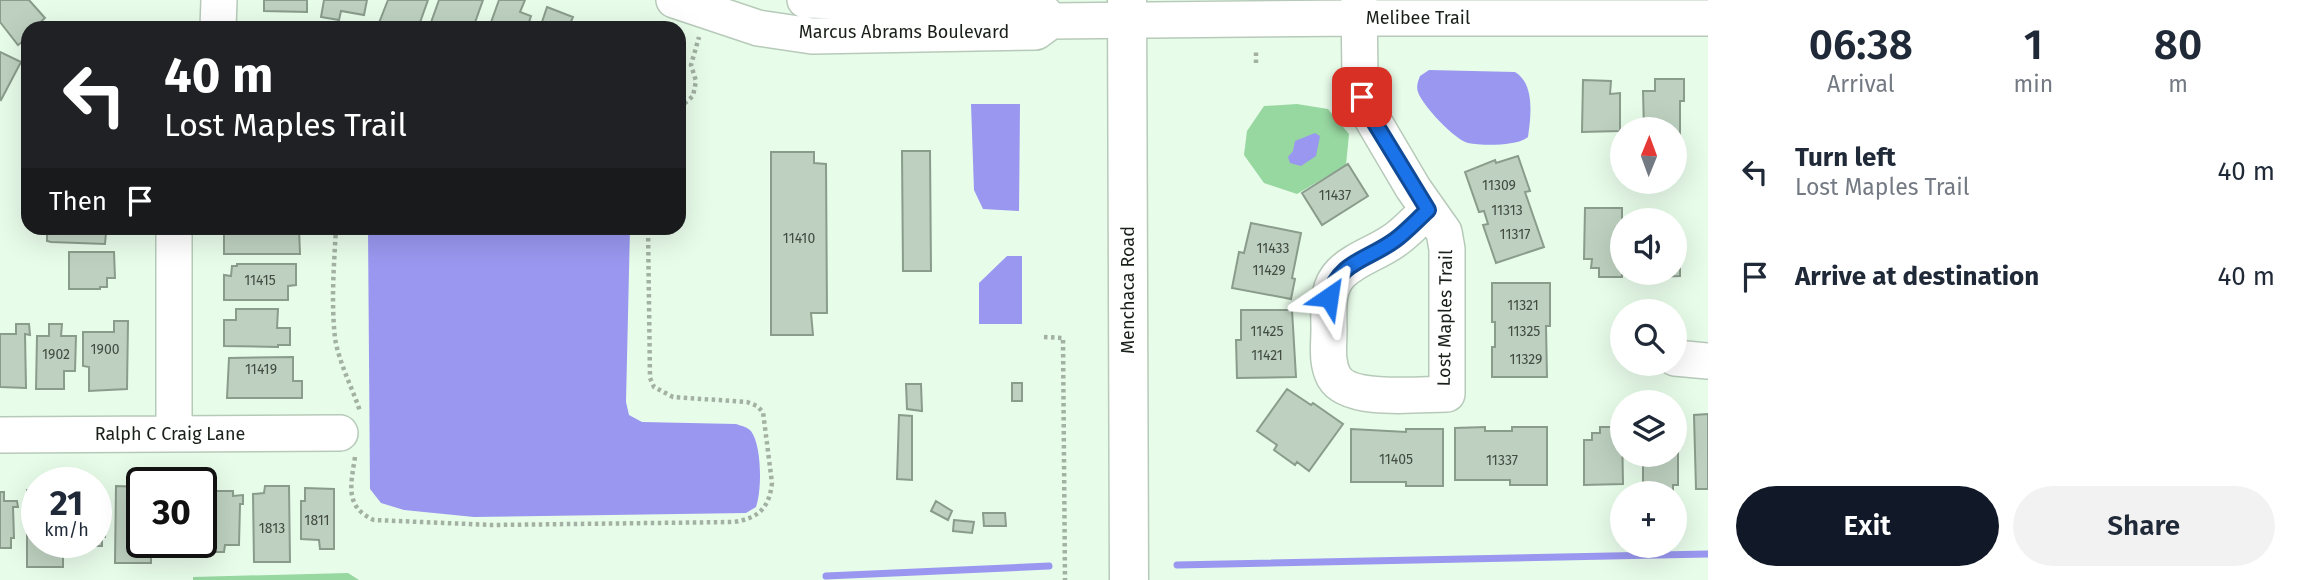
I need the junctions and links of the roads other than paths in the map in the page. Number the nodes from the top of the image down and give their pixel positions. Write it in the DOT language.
graph roads {
  1 [pos="219,0"];
  2 [pos="674,0"];
  3 [pos="805,0"];
  4 [pos="1359,9"];
  5 [pos="1127,10"];
  6 [pos="1708,19"];
  7 [pos="218,21"];
  8 [pos="1051,21"];
  9 [pos="1428,210"];
  10 [pos="174,235"];
  11 [pos="1687,359"];
  12 [pos="1708,361"];
  13 [pos="174,434"];
  14 [pos="352,434"];
  15 [pos="0,435"];
  16 [pos="1129,580"];
  1 -- 7 [label="street"];
  2 -- 8 [label="street, Marcus Abrams Boulevard"];
  3 -- 8 [label="street, Marcus Abrams Boulevard"];
  4 -- 5 [label="street, Melibee Trail"];
  4 -- 6 [label="street, Melibee Trail"];
  4 -- 9 [label="street, Lost Maples Trail"];
  5 -- 8 [label="street, Marcus Abrams Boulevard"];
  5 -- 16 [label="main road, Menchaca Road"];
  9 -- 9 [label="street, Lost Maples Trail"];
  10 -- 13 [label="street"];
  11 -- 12 [label="street"];
  13 -- 14 [label="street, Ralph C Craig Lane"];
  13 -- 15 [label="street, Ralph C Craig Lane"];
}
